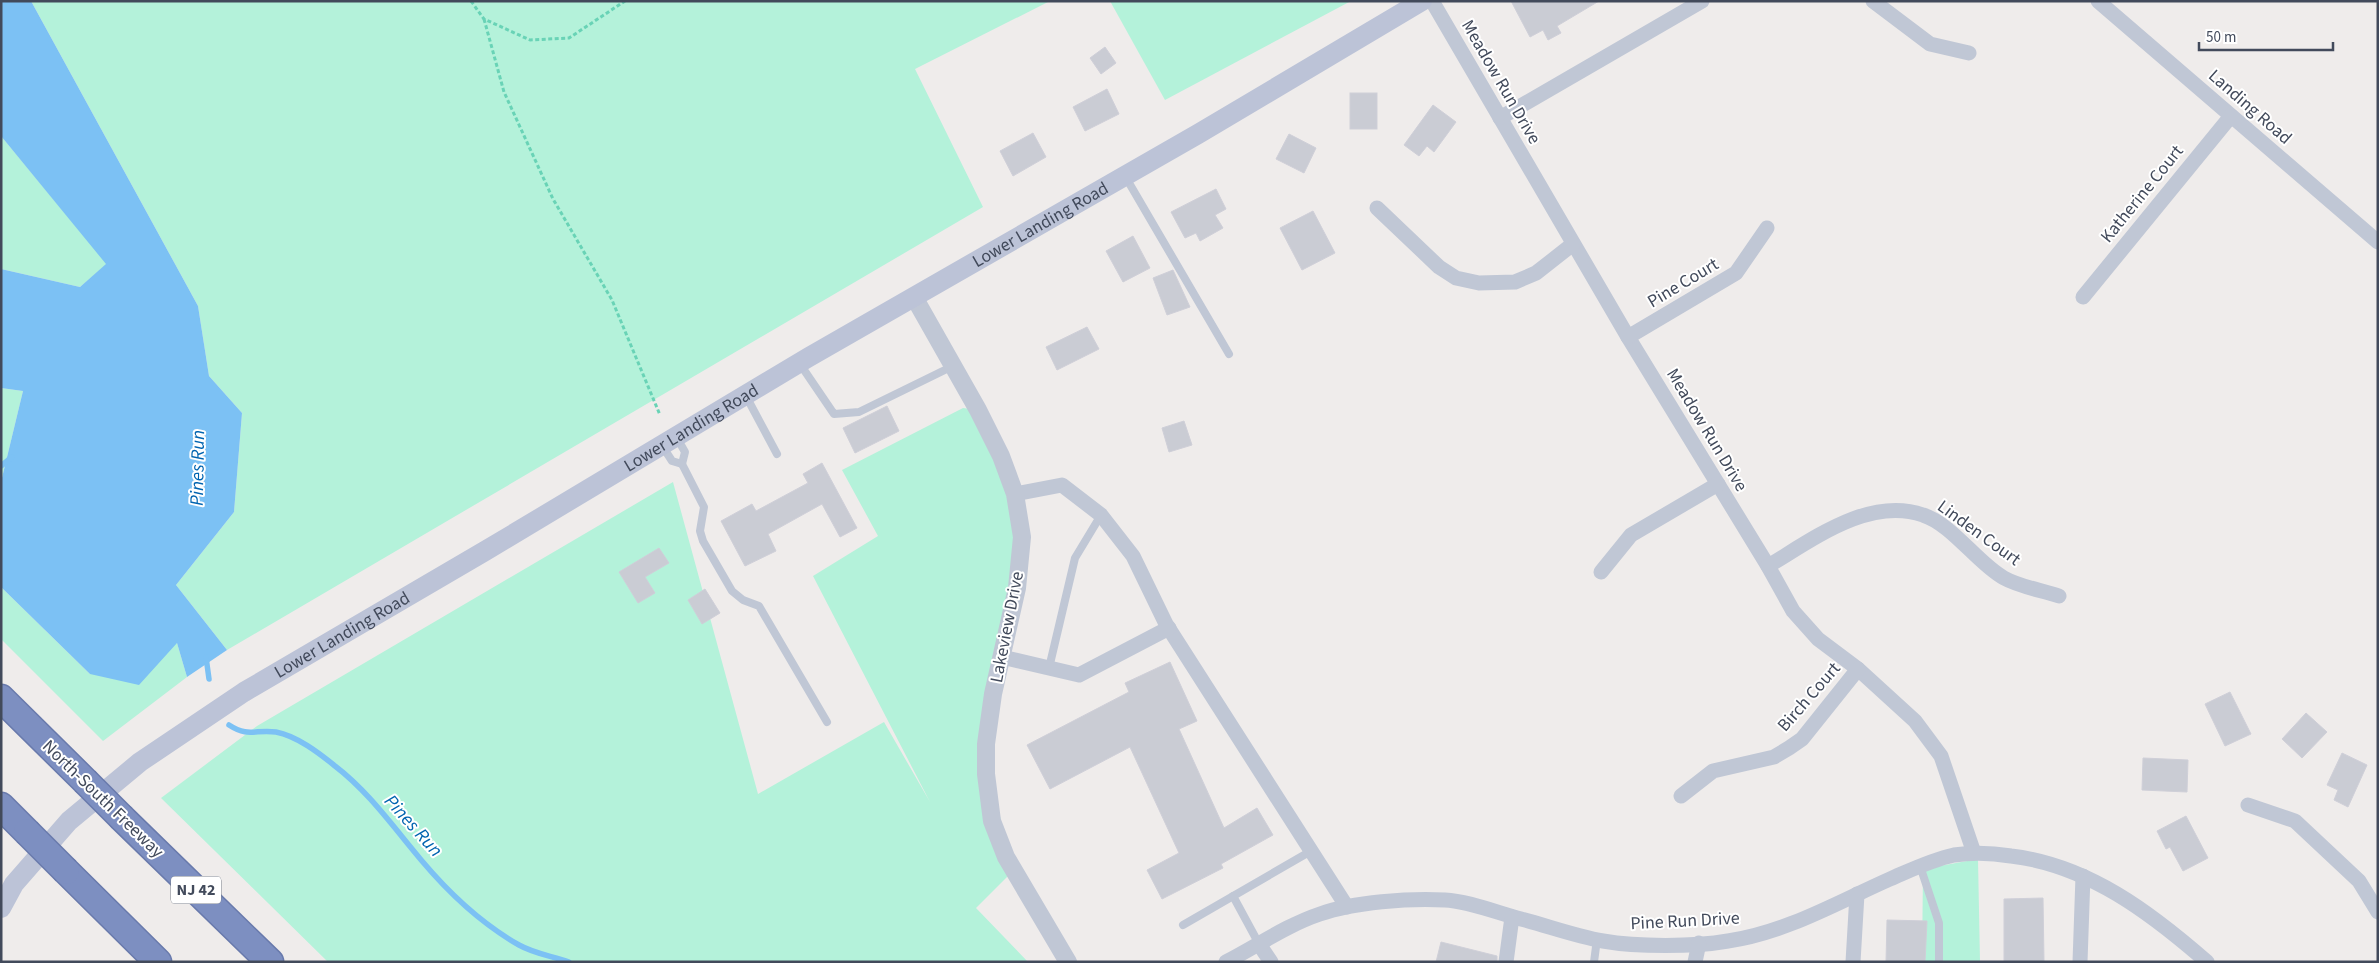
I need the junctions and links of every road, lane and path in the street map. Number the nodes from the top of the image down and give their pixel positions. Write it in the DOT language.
graph roads {
  1 [pos="471,1"];
  2 [pos="625,1"];
  3 [pos="1422,1"];
  4 [pos="1432,1"];
  5 [pos="1702,1"];
  6 [pos="1874,1"];
  7 [pos="2098,1"];
  8 [pos="484,19"];
  9 [pos="1969,52"];
  10 [pos="2231,116"];
  11 [pos="1500,118"];
  12 [pos="1125,176"];
  13 [pos="1377,208"];
  14 [pos="1767,228"];
  15 [pos="2378,242"];
  16 [pos="1573,244"];
  17 [pos="914,297"];
  18 [pos="2083,297"];
  19 [pos="1628,337"];
  20 [pos="1229,354"];
  21 [pos="798,363"];
  22 [pos="953,366"];
  23 [pos="745,395"];
  24 [pos="660,415"];
  25 [pos="669,441"];
  26 [pos="777,454"];
  27 [pos="682,464"];
  28 [pos="1718,484"];
  29 [pos="1015,494"];
  30 [pos="1101,515"];
  31 [pos="1768,566"];
  32 [pos="1601,572"];
  33 [pos="2058,596"];
  34 [pos="1169,628"];
  35 [pos="1002,657"];
  36 [pos="1049,668"];
  37 [pos="1858,669"];
  38 [pos="1,698"];
  39 [pos="827,722"];
  40 [pos="1681,796"];
  41 [pos="2248,805"];
  42 [pos="1,806"];
  43 [pos="1311,851"];
  44 [pos="1974,853"];
  45 [pos="1920,866"];
  46 [pos="2083,876"];
  47 [pos="1857,894"];
  48 [pos="1233,896"];
  49 [pos="1347,907"];
  50 [pos="1,908"];
  51 [pos="2378,912"];
  52 [pos="1512,917"];
  53 [pos="1183,926"];
  54 [pos="1597,939"];
  55 [pos="251,943"];
  56 [pos="1699,943"];
  57 [pos="1259,944"];
  58 [pos="158,962"];
  59 [pos="270,962"];
  60 [pos="276,962"];
  61 [pos="1068,962"];
  62 [pos="1226,962"];
  63 [pos="1270,962"];
  64 [pos="1506,962"];
  65 [pos="1594,962"];
  66 [pos="1695,962"];
  67 [pos="1853,962"];
  68 [pos="1939,962"];
  69 [pos="2080,962"];
  70 [pos="2207,962"];
  1 -- 8 [label="path"];
  2 -- 8 [label="path"];
  3 -- 12 [label="main road, Lower Landing Road"];
  4 -- 11 [label="street, Meadow Run Drive"];
  5 -- 11 [label="street"];
  6 -- 9 [label="street"];
  7 -- 10 [label="street, Landing Road"];
  8 -- 24 [label="path"];
  10 -- 15 [label="street, Landing Road"];
  10 -- 18 [label="street, Katherine Court"];
  11 -- 16 [label="street, Meadow Run Drive"];
  12 -- 17 [label="main road, Lower Landing Road"];
  12 -- 20 [label="lane"];
  13 -- 16 [label="street"];
  14 -- 19 [label="street, Pine Court"];
  16 -- 19 [label="street, Meadow Run Drive"];
  17 -- 21 [label="main road, Lower Landing Road"];
  17 -- 22 [label="street, Lakeview Drive"];
  19 -- 28 [label="street, Meadow Run Drive"];
  21 -- 22 [label="lane"];
  21 -- 23 [label="main road, Lower Landing Road"];
  22 -- 29 [label="street, Lakeview Drive"];
  23 -- 25 [label="main road, Lower Landing Road"];
  23 -- 26 [label="lane"];
  25 -- 27 [label="lane"];
  25 -- 27 [label="lane"];
  25 -- 50 [label="main road, Lower Landing Road"];
  27 -- 39 [label="lane"];
  28 -- 31 [label="street, Meadow Run Drive"];
  28 -- 32 [label="street"];
  29 -- 30 [label="street"];
  29 -- 35 [label="street, Lakeview Drive"];
  30 -- 34 [label="street"];
  30 -- 36 [label="lane"];
  31 -- 33 [label="street, Linden Court"];
  31 -- 37 [label="street, Meadow Run Drive"];
  34 -- 36 [label="street"];
  34 -- 43 [label="street"];
  35 -- 36 [label="street"];
  35 -- 61 [label="street, Lakeview Drive"];
  37 -- 40 [label="street, Birch Court"];
  37 -- 44 [label="street, Meadow Run Drive"];
  38 -- 55 [label="highway, North-South Freeway / NJ 42, bridge"];
  41 -- 51 [label="street"];
  42 -- 58 [label="highway, bridge"];
  43 -- 48 [label="lane"];
  43 -- 49 [label="street"];
  44 -- 45 [label="street, Pine Run Drive"];
  44 -- 46 [label="street, Pine Run Drive"];
  45 -- 47 [label="street, Pine Run Drive"];
  45 -- 68 [label="lane"];
  46 -- 69 [label="street"];
  46 -- 70 [label="street, Pine Run Drive"];
  47 -- 56 [label="street, Pine Run Drive"];
  47 -- 67 [label="street"];
  48 -- 53 [label="lane"];
  48 -- 57 [label="lane"];
  49 -- 52 [label="street, Pine Run Drive"];
  49 -- 57 [label="street, Pine Run Drive"];
  52 -- 54 [label="street, Pine Run Drive"];
  52 -- 64 [label="street"];
  54 -- 56 [label="street, Pine Run Drive"];
  54 -- 65 [label="lane"];
  55 -- 59 [label="highway, North-South Freeway / NJ 42"];
  55 -- 60 [label="highway"];
  56 -- 66 [label="street"];
  57 -- 62 [label="street, Pine Run Drive"];
  57 -- 63 [label="street"];
}
